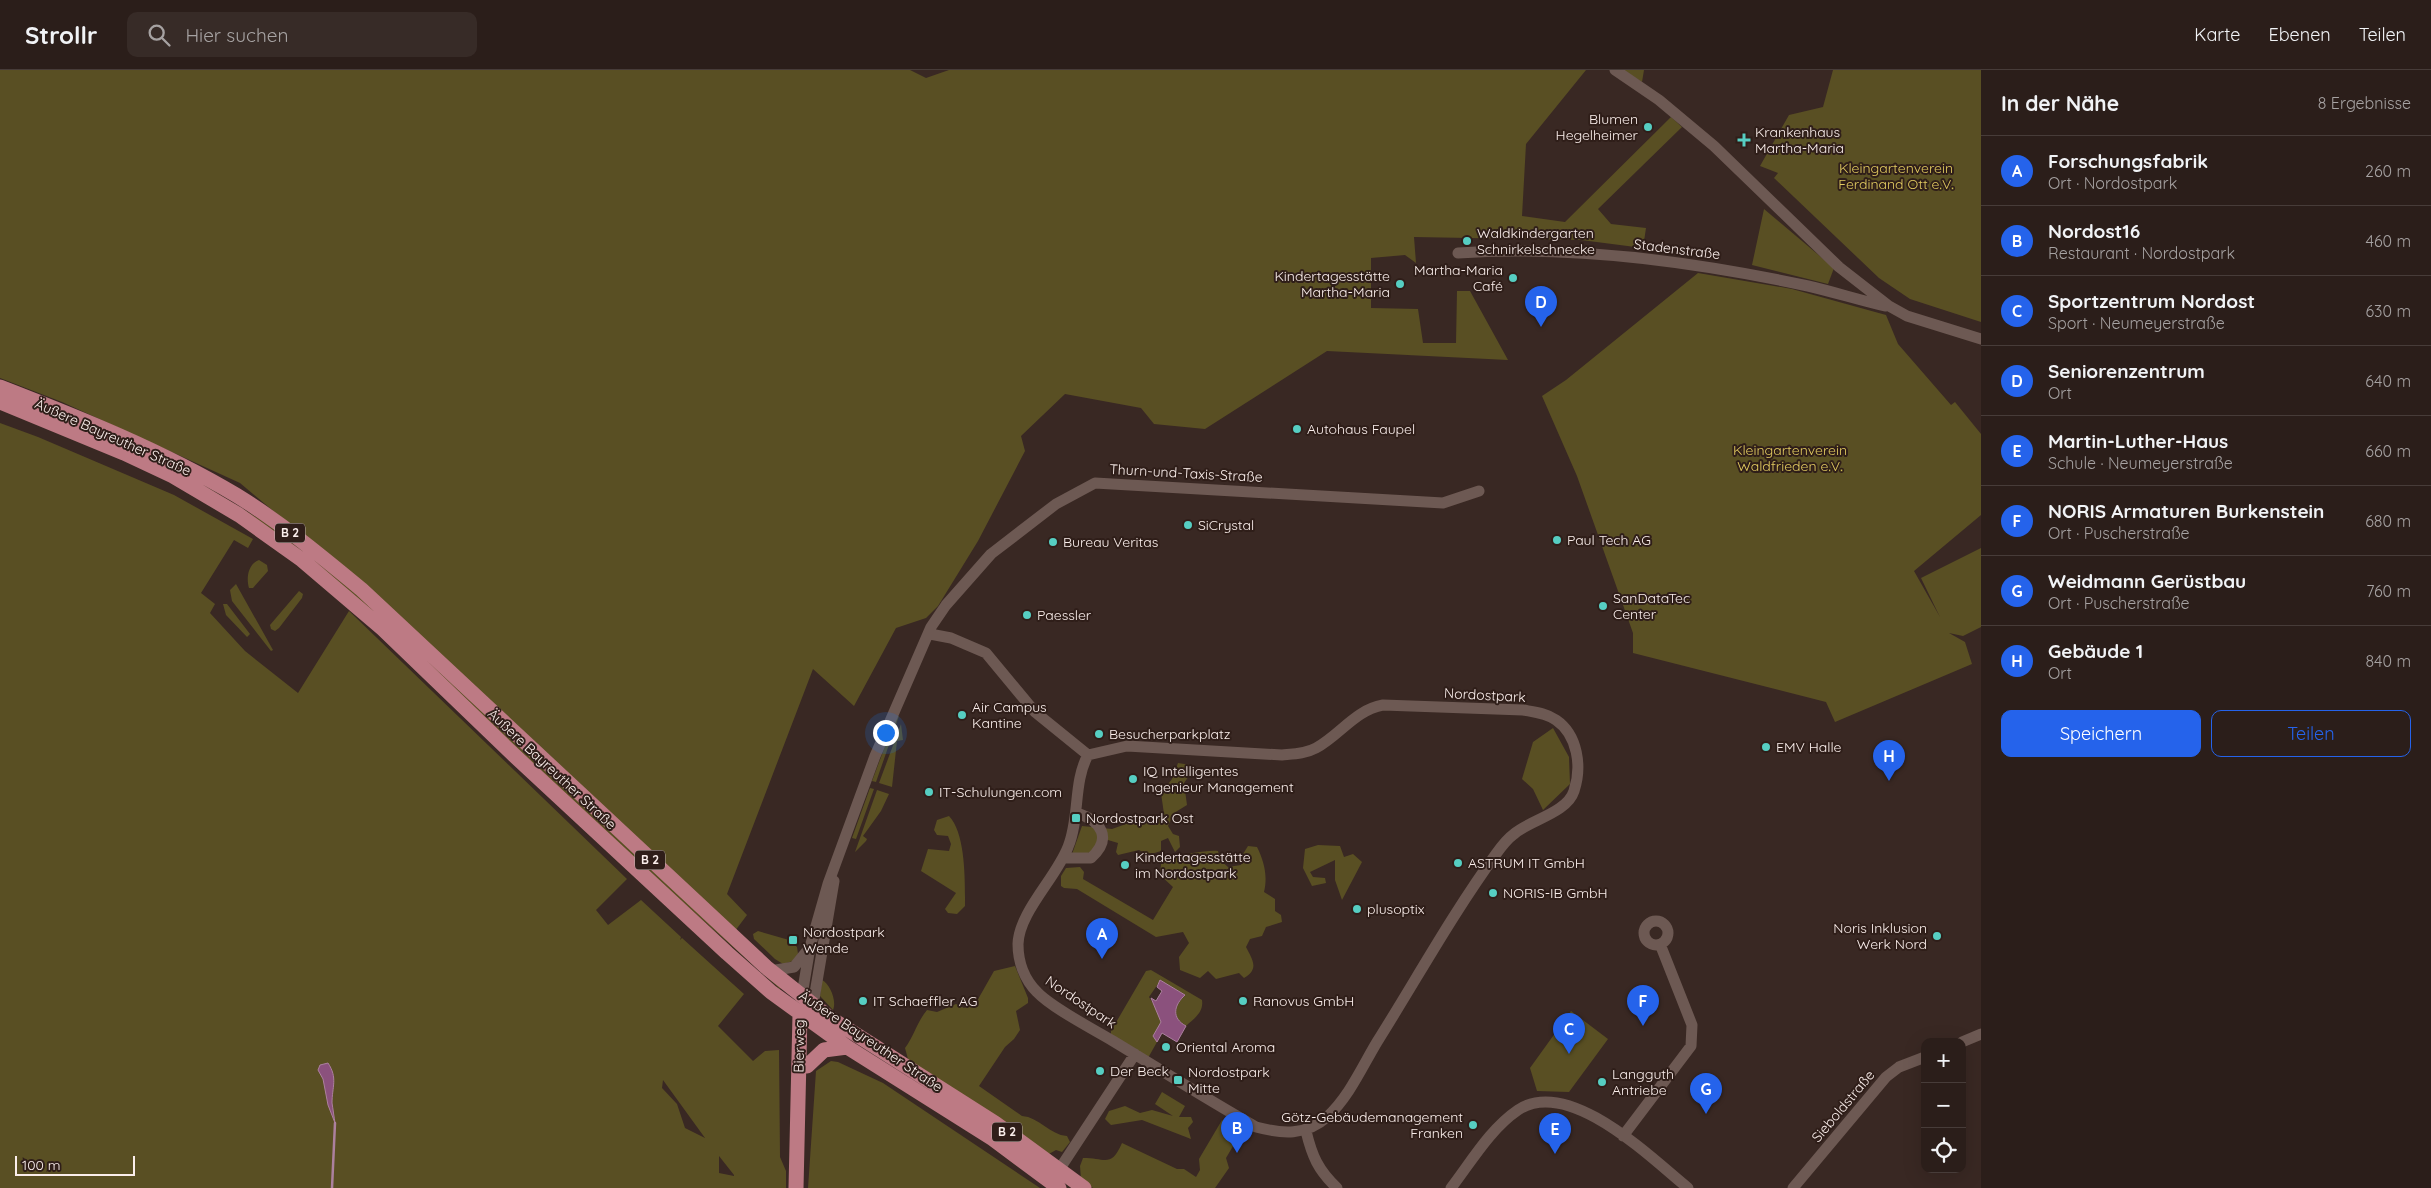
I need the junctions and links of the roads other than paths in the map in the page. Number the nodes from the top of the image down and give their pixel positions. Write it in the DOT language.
graph roads {
  1 [pos="1615,70"];
  2 [pos="1458,253"];
  3 [pos="1889,306"];
  4 [pos="1981,339"];
  5 [pos="0,387"];
  6 [pos="0,402"];
  7 [pos="1479,490"];
  8 [pos="930,634"];
  9 [pos="1088,755"];
  10 [pos="1077,813"];
  11 [pos="1064,858"];
  12 [pos="837,863"];
  13 [pos="1660,944"];
  14 [pos="810,947"];
  15 [pos="770,970"];
  16 [pos="807,1000"];
  17 [pos="805,1018"];
  18 [pos="1981,1034"];
  19 [pos="1966,1040"];
  20 [pos="847,1047"];
  21 [pos="1135,1054"];
  22 [pos="1921,1058"];
  23 [pos="807,1066"];
  24 [pos="799,1096"];
  25 [pos="1306,1131"];
  26 [pos="1623,1136"];
  27 [pos="1057,1180"];
  28 [pos="796,1188"];
  29 [pos="1084,1188"];
  30 [pos="1337,1188"];
  31 [pos="1451,1188"];
  32 [pos="1688,1188"];
  33 [pos="1793,1188"];
  1 -- 3 [label="street, Stadenstraße"];
  2 -- 3 [label="street, Stadenstraße"];
  3 -- 4 [label="street, Stadenstraße"];
  5 -- 15 [label="main road, Äußere Bayreuther Straße / B 2"];
  6 -- 17 [label="main road, Äußere Bayreuther Straße / B 2"];
  7 -- 8 [label="street, Thurn-und-Taxis-Straße"];
  8 -- 9 [label="street"];
  8 -- 12 [label="street, Thurn-und-Taxis-Straße"];
  9 -- 10 [label="street, Nordostpark"];
  9 -- 25 [label="street, Nordostpark"];
  10 -- 11 [label="street, Nordostpark"];
  10 -- 11 [label="street"];
  11 -- 21 [label="street, Nordostpark"];
  12 -- 14 [label="street, Thurn-und-Taxis-Straße"];
  12 -- 16 [label="street, Thurn-und-Taxis-Straße"];
  13 -- 26 [label="street"];
  14 -- 15 [label="street"];
  14 -- 16 [label="street, Thurn-und-Taxis-Straße"];
  15 -- 16 [label="main road, Äußere Bayreuther Straße / B 2"];
  16 -- 17 [label="main road"];
  16 -- 27 [label="main road, Äußere Bayreuther Straße / B 2"];
  17 -- 20 [label="main road, Äußere Bayreuther Straße / B 2"];
  17 -- 23 [label="main road, Bierweg"];
  17 -- 24 [label="main road, Bierweg"];
  18 -- 19 [label="street"];
  20 -- 23 [label="main road"];
  20 -- 27 [label="main road, Äußere Bayreuther Straße / B 2"];
  21 -- 25 [label="street, Nordostpark"];
  21 -- 27 [label="street"];
  22 -- 33 [label="street, Sieboldstraße"];
  23 -- 24 [label="main road, Bierweg"];
  24 -- 28 [label="main road, Bierweg"];
  25 -- 30 [label="street"];
  26 -- 31 [label="street"];
  26 -- 32 [label="street"];
  27 -- 29 [label="main road, Äußere Bayreuther Straße / B 2"];
}
